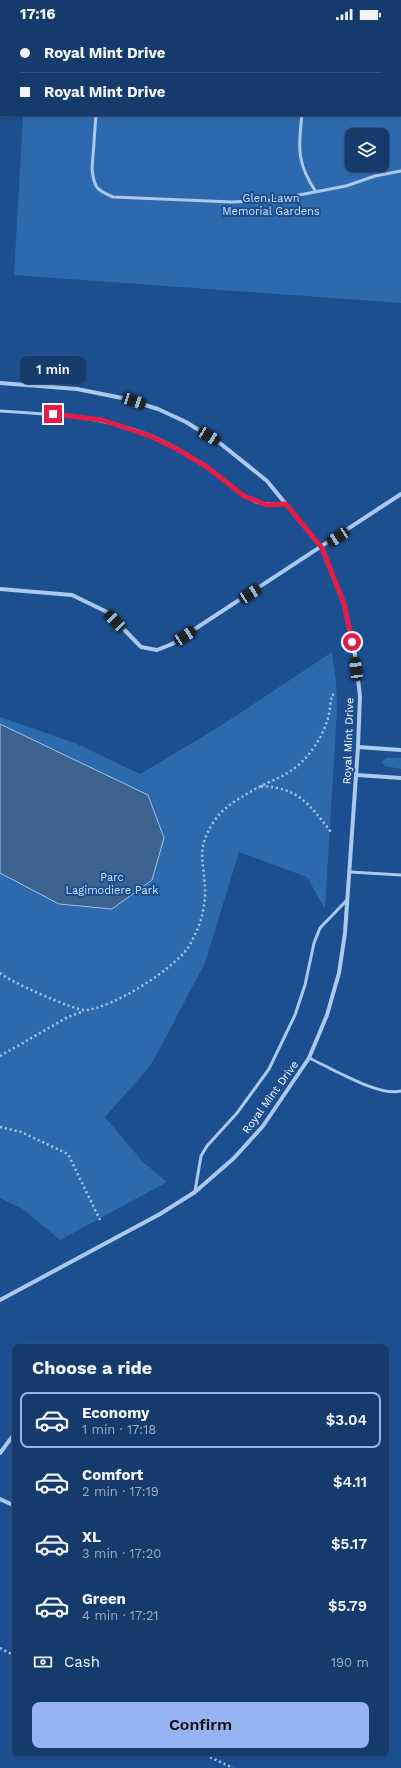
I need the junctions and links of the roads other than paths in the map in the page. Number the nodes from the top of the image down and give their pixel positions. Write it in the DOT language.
graph roads {
  1 [pos="96,116"];
  2 [pos="302,116"];
  3 [pos="401,172"];
  4 [pos="316,192"];
  5 [pos="0,383"];
  6 [pos="0,411"];
  7 [pos="401,494"];
  8 [pos="286,504"];
  9 [pos="322,548"];
  10 [pos="0,589"];
  11 [pos="358,747"];
  12 [pos="401,750"];
  13 [pos="357,775"];
  14 [pos="401,778"];
  15 [pos="350,872"];
  16 [pos="401,875"];
  17 [pos="347,900"];
  18 [pos="309,1058"];
  19 [pos="401,1091"];
  20 [pos="195,1192"];
  21 [pos="0,1300"];
  22 [pos="12,1438"];
  23 [pos="0,1453"];
  24 [pos="0,1498"];
  25 [pos="12,1504"];
  1 -- 4 [label="lane"];
  2 -- 4 [label="lane"];
  3 -- 4 [label="lane"];
  5 -- 8 [label="street, Royal Mint Drive"];
  6 -- 8 [label="lane"];
  7 -- 9 [label="street"];
  8 -- 9 [label="street, Royal Mint Drive"];
  9 -- 10 [label="street"];
  9 -- 11 [label="street, Royal Mint Drive"];
  11 -- 12 [label="street"];
  11 -- 13 [label="street, Royal Mint Drive"];
  13 -- 14 [label="street"];
  13 -- 15 [label="street, Royal Mint Drive"];
  15 -- 16 [label="lane"];
  15 -- 17 [label="street, Royal Mint Drive"];
  17 -- 18 [label="street, Royal Mint Drive"];
  17 -- 20 [label="lane, Royal Mint Drive"];
  18 -- 19 [label="lane"];
  18 -- 20 [label="street, Royal Mint Drive"];
  20 -- 21 [label="street, Royal Mint Drive"];
  22 -- 23 [label="street"];
  24 -- 25 [label="street"];
}
